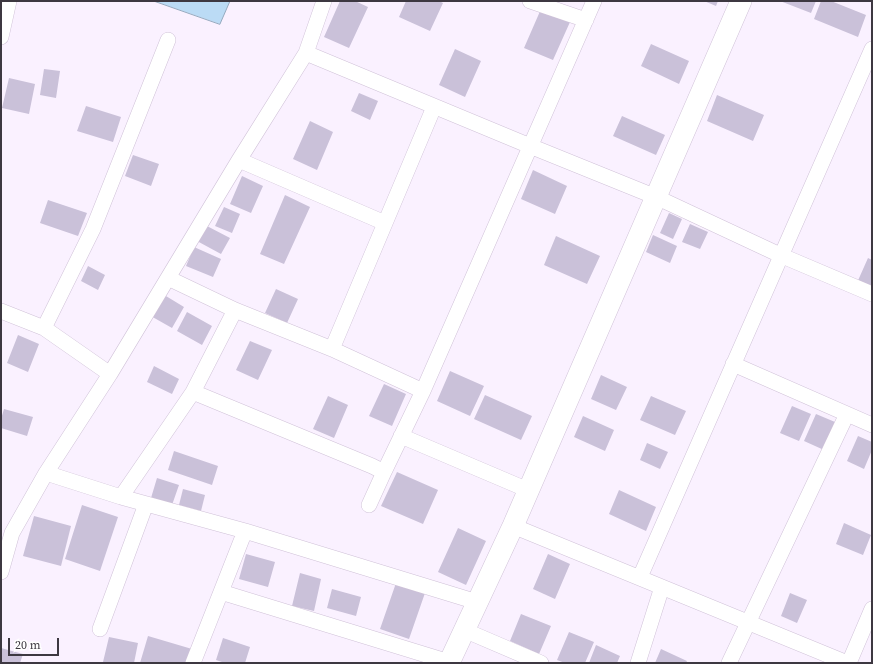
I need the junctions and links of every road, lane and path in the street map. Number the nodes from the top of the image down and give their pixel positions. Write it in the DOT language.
graph roads {
  1 [pos="9,1"];
  2 [pos="324,1"];
  3 [pos="530,1"];
  4 [pos="594,1"];
  5 [pos="741,1"];
  6 [pos="586,20"];
  7 [pos="1,37"];
  8 [pos="168,40"];
  9 [pos="872,49"];
  10 [pos="306,53"];
  11 [pos="434,107"];
  12 [pos="530,146"];
  13 [pos="239,160"];
  14 [pos="656,197"];
  15 [pos="385,224"];
  16 [pos="780,255"];
  17 [pos="168,278"];
  18 [pos="872,294"];
  19 [pos="235,310"];
  20 [pos="1,311"];
  21 [pos="44,328"];
  22 [pos="332,349"];
  23 [pos="733,364"];
  24 [pos="110,374"];
  25 [pos="423,391"];
  26 [pos="193,392"];
  27 [pos="847,414"];
  28 [pos="872,425"];
  29 [pos="401,436"];
  30 [pos="384,472"];
  31 [pos="46,473"];
  32 [pos="528,490"];
  33 [pos="122,497"];
  34 [pos="146,504"];
  35 [pos="368,505"];
  36 [pos="513,526"];
  37 [pos="7,531"];
  38 [pos="245,531"];
  39 [pos="1,572"];
  40 [pos="640,577"];
  41 [pos="662,587"];
  42 [pos="221,592"];
  43 [pos="477,602"];
  44 [pos="872,608"];
  45 [pos="748,622"];
  46 [pos="100,629"];
  47 [pos="464,630"];
  48 [pos="193,663"];
  49 [pos="449,663"];
  50 [pos="541,663"];
  51 [pos="638,663"];
  52 [pos="729,663"];
  53 [pos="848,663"];
  1 -- 7 [label="street"];
  2 -- 10 [label="street"];
  3 -- 6 [label="street"];
  4 -- 6 [label="street"];
  5 -- 14 [label="street"];
  6 -- 12 [label="street"];
  8 -- 21 [label="street"];
  9 -- 16 [label="street"];
  10 -- 11 [label="street"];
  10 -- 13 [label="street"];
  11 -- 12 [label="street"];
  11 -- 15 [label="street"];
  12 -- 14 [label="street"];
  12 -- 25 [label="street"];
  13 -- 15 [label="street"];
  13 -- 17 [label="street"];
  14 -- 16 [label="street"];
  14 -- 32 [label="street"];
  15 -- 22 [label="street"];
  16 -- 18 [label="street"];
  16 -- 23 [label="street"];
  17 -- 19 [label="street"];
  17 -- 24 [label="street"];
  19 -- 22 [label="street"];
  19 -- 26 [label="street"];
  20 -- 21 [label="street"];
  21 -- 24 [label="street"];
  22 -- 25 [label="street"];
  23 -- 27 [label="street"];
  23 -- 40 [label="street"];
  24 -- 31 [label="street"];
  25 -- 29 [label="street"];
  26 -- 30 [label="street"];
  26 -- 33 [label="street"];
  27 -- 28 [label="street"];
  27 -- 45 [label="street"];
  29 -- 30 [label="street"];
  29 -- 32 [label="street"];
  30 -- 35 [label="street"];
  31 -- 33 [label="street"];
  31 -- 37 [label="street"];
  32 -- 36 [label="street"];
  33 -- 34 [label="street"];
  34 -- 38 [label="street"];
  34 -- 46 [label="street"];
  36 -- 40 [label="street"];
  36 -- 43 [label="street"];
  37 -- 39 [label="street"];
  38 -- 42 [label="street"];
  38 -- 43 [label="street"];
  40 -- 41 [label="street"];
  41 -- 45 [label="street"];
  41 -- 51 [label="street"];
  42 -- 48 [label="street"];
  42 -- 49 [label="street"];
  43 -- 47 [label="street"];
  44 -- 53 [label="street"];
  45 -- 52 [label="street"];
  45 -- 53 [label="street"];
  47 -- 49 [label="street"];
  47 -- 50 [label="street"];
}
